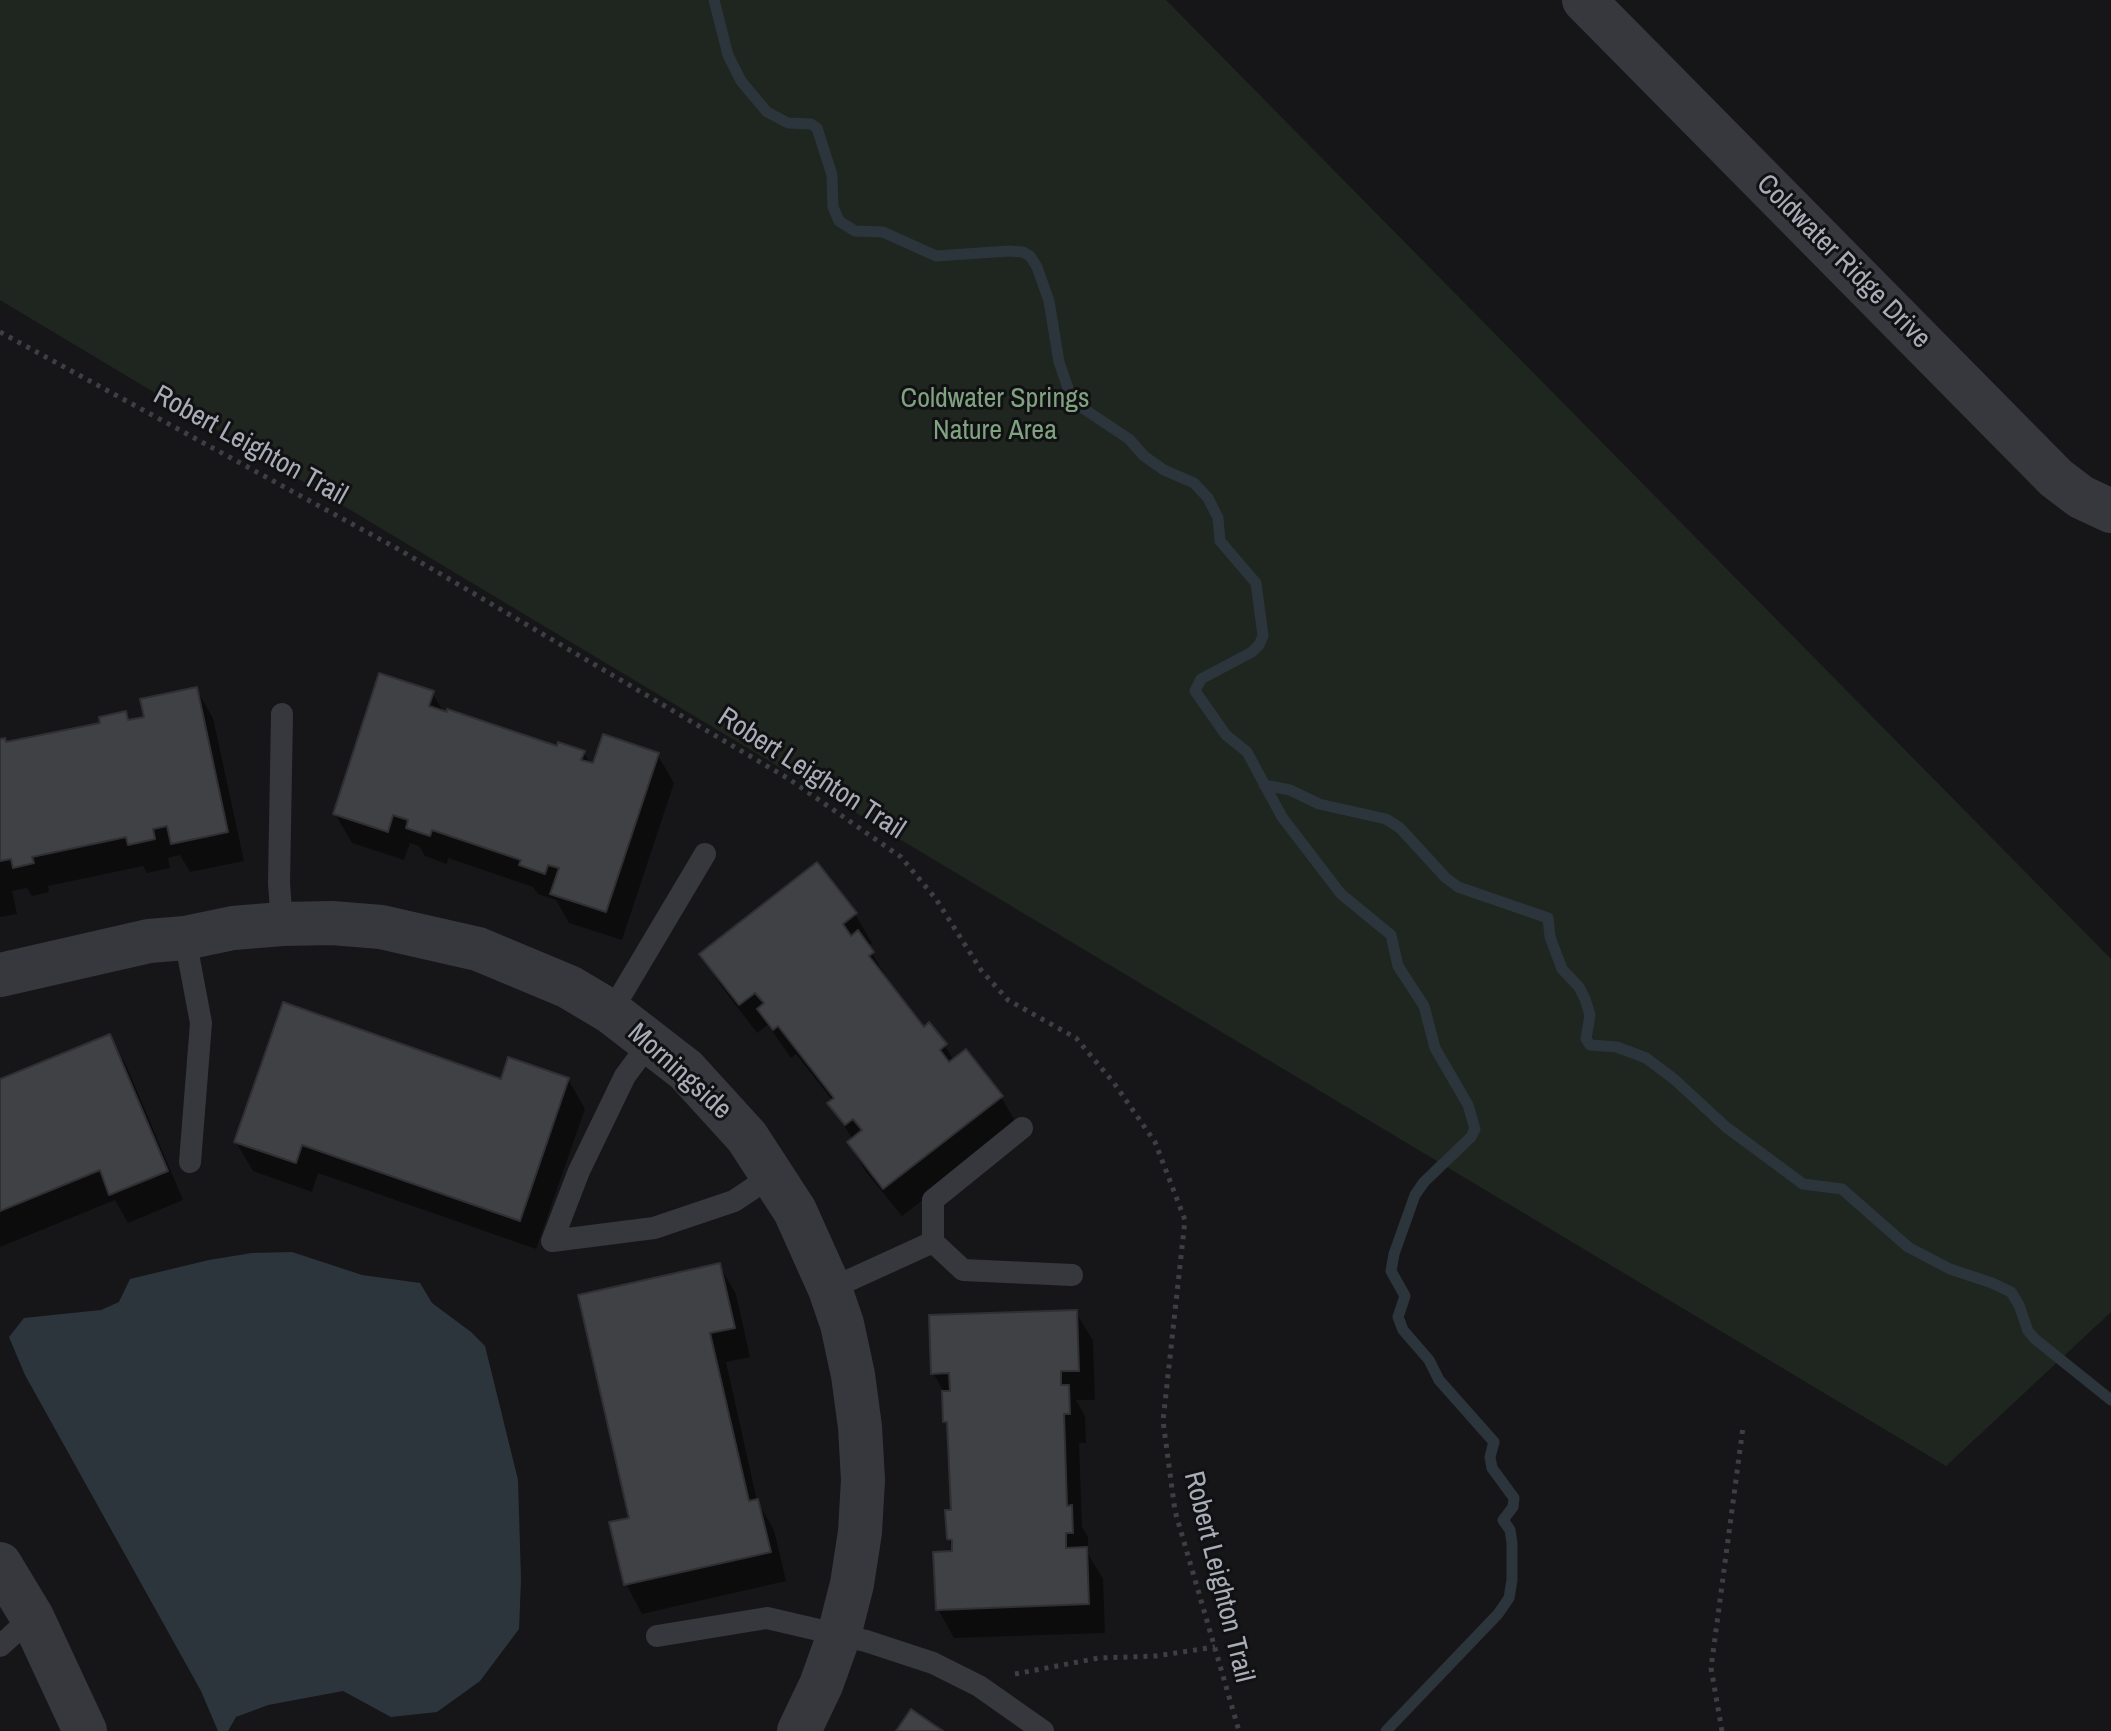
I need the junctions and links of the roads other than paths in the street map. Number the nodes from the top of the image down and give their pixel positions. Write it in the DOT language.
graph roads {
  1 [pos="1584,0"];
  2 [pos="2111,511"];
  3 [pos="282,714"];
  4 [pos="705,854"];
  5 [pos="282,924"];
  6 [pos="185,938"];
  7 [pos="0,975"];
  8 [pos="611,1012"];
  9 [pos="651,1041"];
  10 [pos="1022,1128"];
  11 [pos="190,1162"];
  12 [pos="773,1175"];
  13 [pos="933,1242"];
  14 [pos="1072,1275"];
  15 [pos="830,1289"];
  16 [pos="0,1564"];
  17 [pos="32,1617"];
  18 [pos="839,1635"];
  19 [pos="657,1636"];
  20 [pos="0,1646"];
  21 [pos="85,1731"];
  22 [pos="799,1731"];
  23 [pos="1043,1731"];
  1 -- 2 [label="street, Coldwater Ridge Drive"];
  3 -- 5 [label="lane"];
  4 -- 8 [label="lane"];
  5 -- 6 [label="street, Morningside"];
  5 -- 8 [label="street, Morningside"];
  6 -- 7 [label="street, Morningside"];
  6 -- 11 [label="lane"];
  8 -- 9 [label="street, Morningside"];
  9 -- 12 [label="street, Morningside"];
  9 -- 12 [label="lane"];
  10 -- 13 [label="lane"];
  12 -- 15 [label="street, Morningside"];
  13 -- 14 [label="lane"];
  13 -- 15 [label="lane"];
  15 -- 18 [label="street, Morningside"];
  16 -- 17 [label="street"];
  17 -- 20 [label="lane"];
  17 -- 21 [label="street"];
  18 -- 19 [label="lane"];
  18 -- 22 [label="street, Morningside"];
  18 -- 23 [label="lane"];
}
